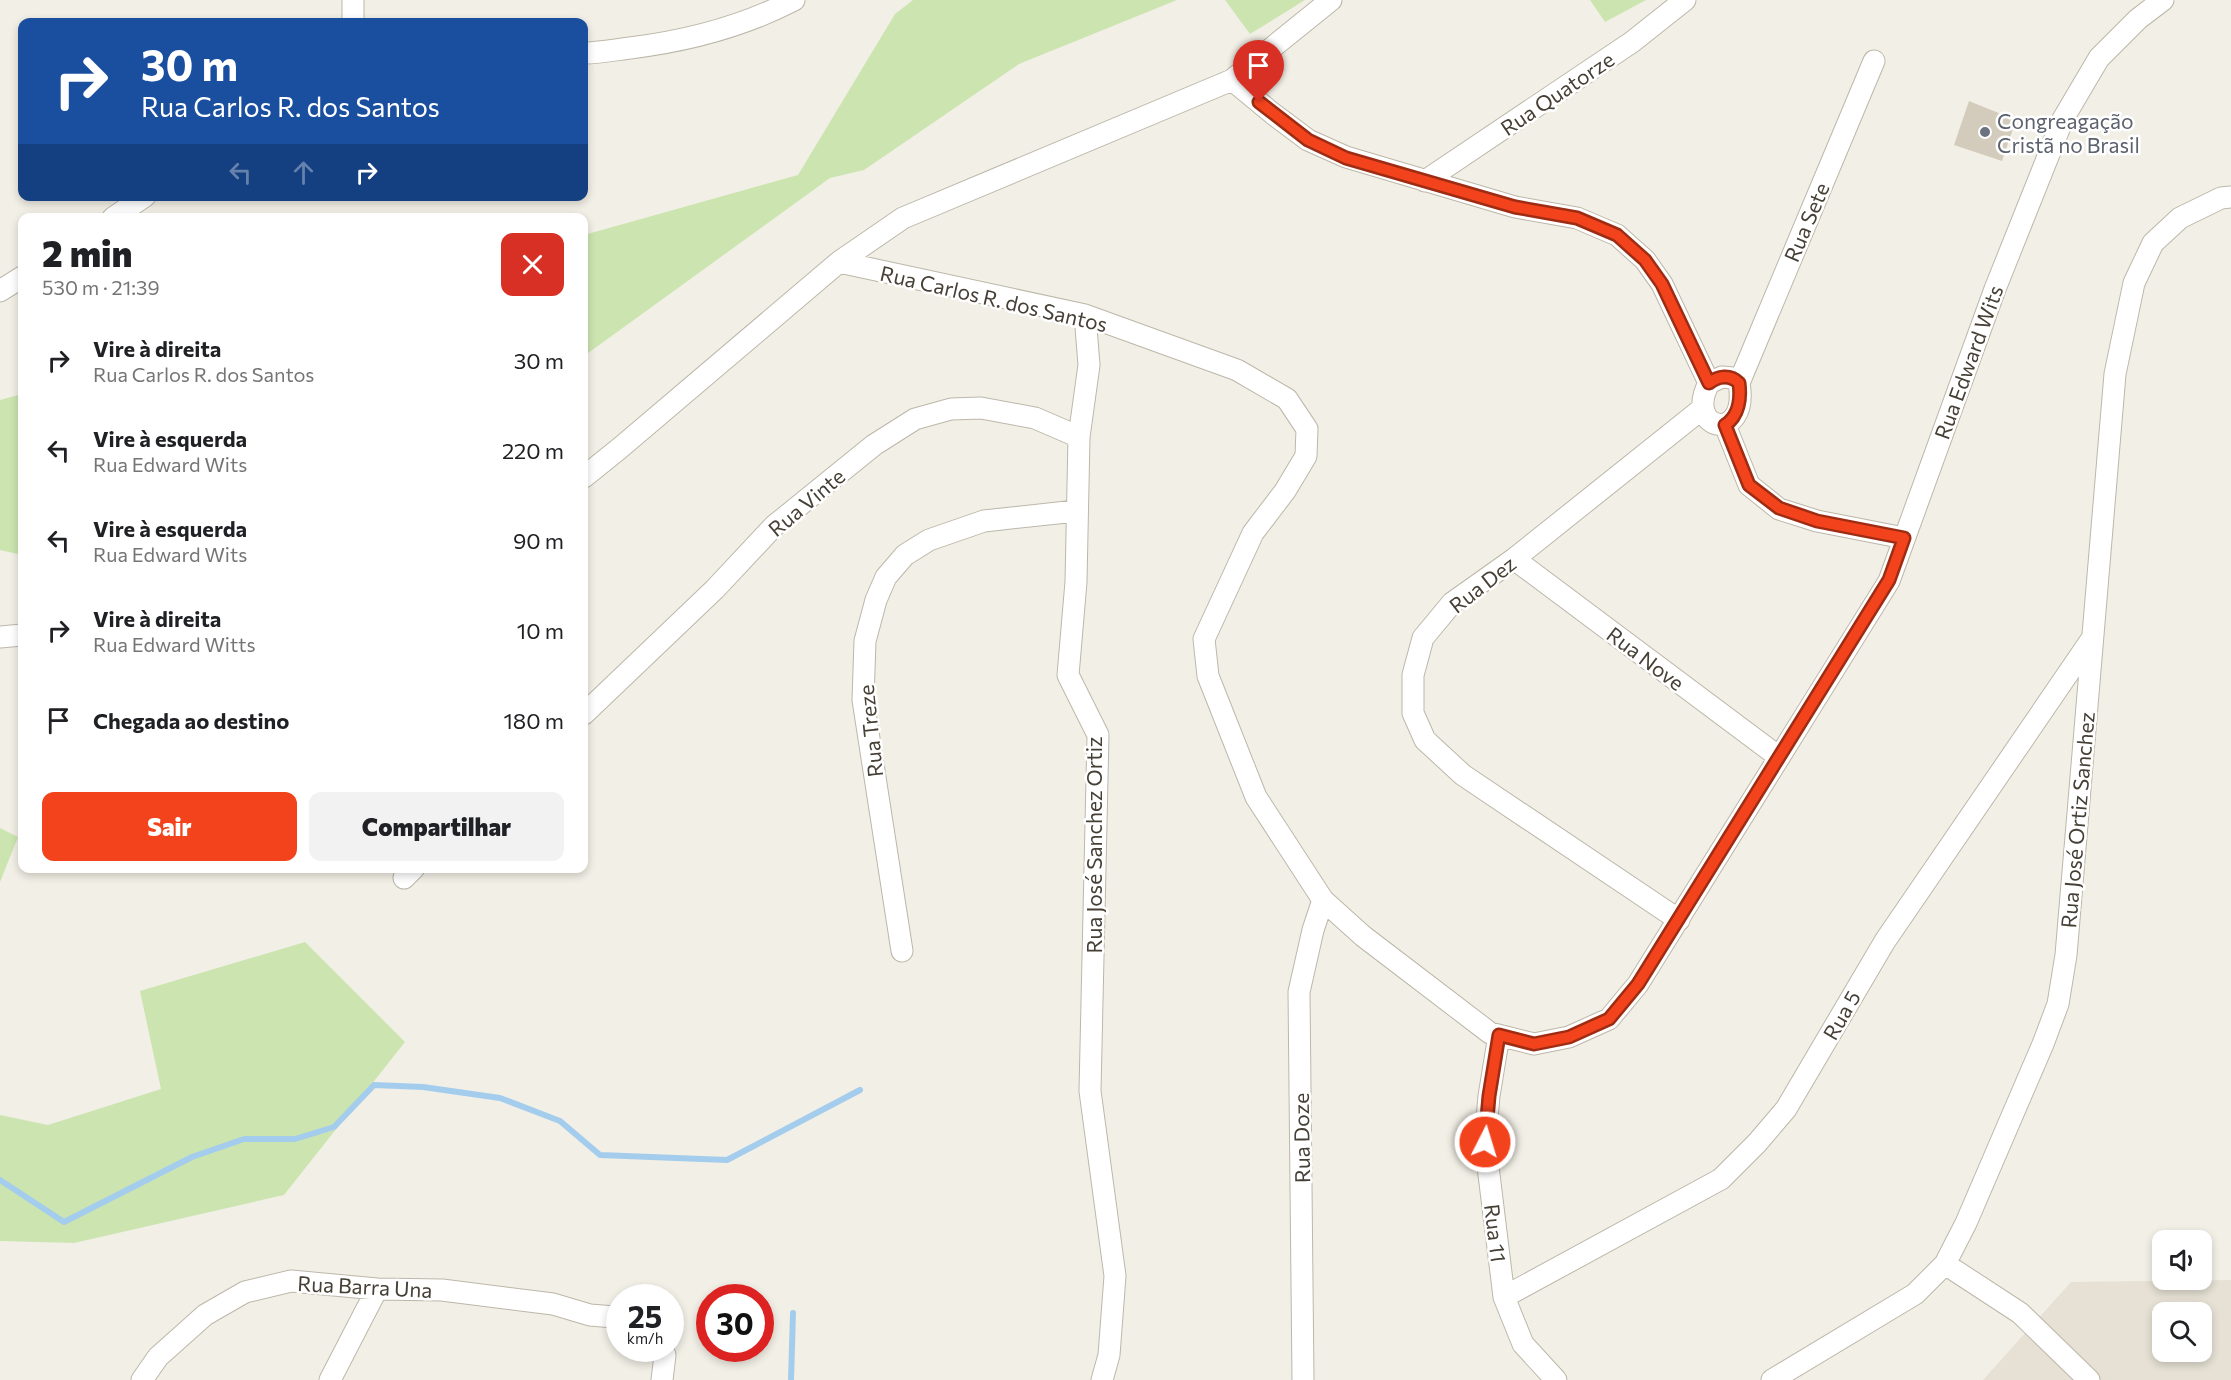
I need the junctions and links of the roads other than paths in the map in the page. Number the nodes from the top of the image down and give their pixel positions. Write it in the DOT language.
graph roads {
  1 [pos="353,0"];
  2 [pos="794,0"];
  3 [pos="1331,0"];
  4 [pos="1685,0"];
  5 [pos="2163,0"];
  6 [pos="353,18"];
  7 [pos="588,53"];
  8 [pos="1874,61"];
  9 [pos="1232,80"];
  10 [pos="1425,181"];
  11 [pos="2231,197"];
  12 [pos="138,201"];
  13 [pos="120,213"];
  14 [pos="839,262"];
  15 [pos="18,280"];
  16 [pos="0,291"];
  17 [pos="1085,315"];
  18 [pos="1709,383"];
  19 [pos="1739,383"];
  20 [pos="1703,408"];
  21 [pos="1725,425"];
  22 [pos="1079,437"];
  23 [pos="588,474"];
  24 [pos="1076,511"];
  25 [pos="1904,538"];
  26 [pos="1514,559"];
  27 [pos="18,635"];
  28 [pos="0,637"];
  29 [pos="2092,640"];
  30 [pos="588,710"];
  31 [pos="1779,757"];
  32 [pos="1323,900"];
  33 [pos="1679,920"];
  34 [pos="902,951"];
  35 [pos="1499,1035"];
  36 [pos="1945,1264"];
  37 [pos="377,1289"];
  38 [pos="1504,1298"];
  39 [pos="606,1316"];
  40 [pos="664,1362"];
  41 [pos="142,1380"];
  42 [pos="330,1380"];
  43 [pos="662,1380"];
  44 [pos="1102,1380"];
  45 [pos="1303,1380"];
  46 [pos="1556,1380"];
  47 [pos="1772,1380"];
  48 [pos="2089,1380"];
  1 -- 6 [label="street"];
  2 -- 7 [label="street"];
  3 -- 9 [label="street"];
  4 -- 10 [label="street, Rua Quatorze"];
  5 -- 25 [label="street, Rua Edward Wits"];
  8 -- 19 [label="street, Rua Sete"];
  9 -- 10 [label="street"];
  9 -- 14 [label="street"];
  10 -- 18 [label="street"];
  11 -- 29 [label="street, Rua José Ortiz Sanchez"];
  12 -- 13 [label="street"];
  14 -- 17 [label="street, Rua Carlos R. dos Santos"];
  14 -- 23 [label="street"];
  15 -- 16 [label="street"];
  17 -- 22 [label="street, Rua José Sanchez Ortiz"];
  17 -- 32 [label="street, Rua Carlos R. dos Santos"];
  18 -- 19 [label="street"];
  18 -- 20 [label="street"];
  19 -- 21 [label="street"];
  20 -- 21 [label="street"];
  20 -- 26 [label="street, Rua Dez"];
  21 -- 25 [label="street"];
  22 -- 24 [label="street, Rua José Sanchez Ortiz"];
  22 -- 30 [label="street, Rua Vinte"];
  24 -- 34 [label="street, Rua Treze"];
  24 -- 44 [label="street, Rua José Sanchez Ortiz"];
  25 -- 31 [label="street, Rua Carlos R. dos Santos"];
  26 -- 31 [label="street, Rua Nove"];
  26 -- 33 [label="street, Rua Dez"];
  27 -- 28 [label="street"];
  29 -- 36 [label="street, Rua José Ortiz Sanchez"];
  29 -- 38 [label="street, Rua 5"];
  31 -- 33 [label="street, Rua Carlos R. dos Santos"];
  32 -- 35 [label="street, Rua Carlos R. dos Santos"];
  32 -- 45 [label="street, Rua Doze"];
  33 -- 35 [label="street, Rua Carlos R. dos Santos"];
  35 -- 38 [label="street, Rua 11"];
  36 -- 47 [label="street, Rua José Ortiz Sanchez"];
  36 -- 48 [label="street"];
  37 -- 39 [label="street, Rua Barra Una"];
  37 -- 41 [label="street, Rua Barra Una"];
  37 -- 42 [label="street"];
  38 -- 46 [label="street, Rua 11"];
  40 -- 43 [label="street"];
}
